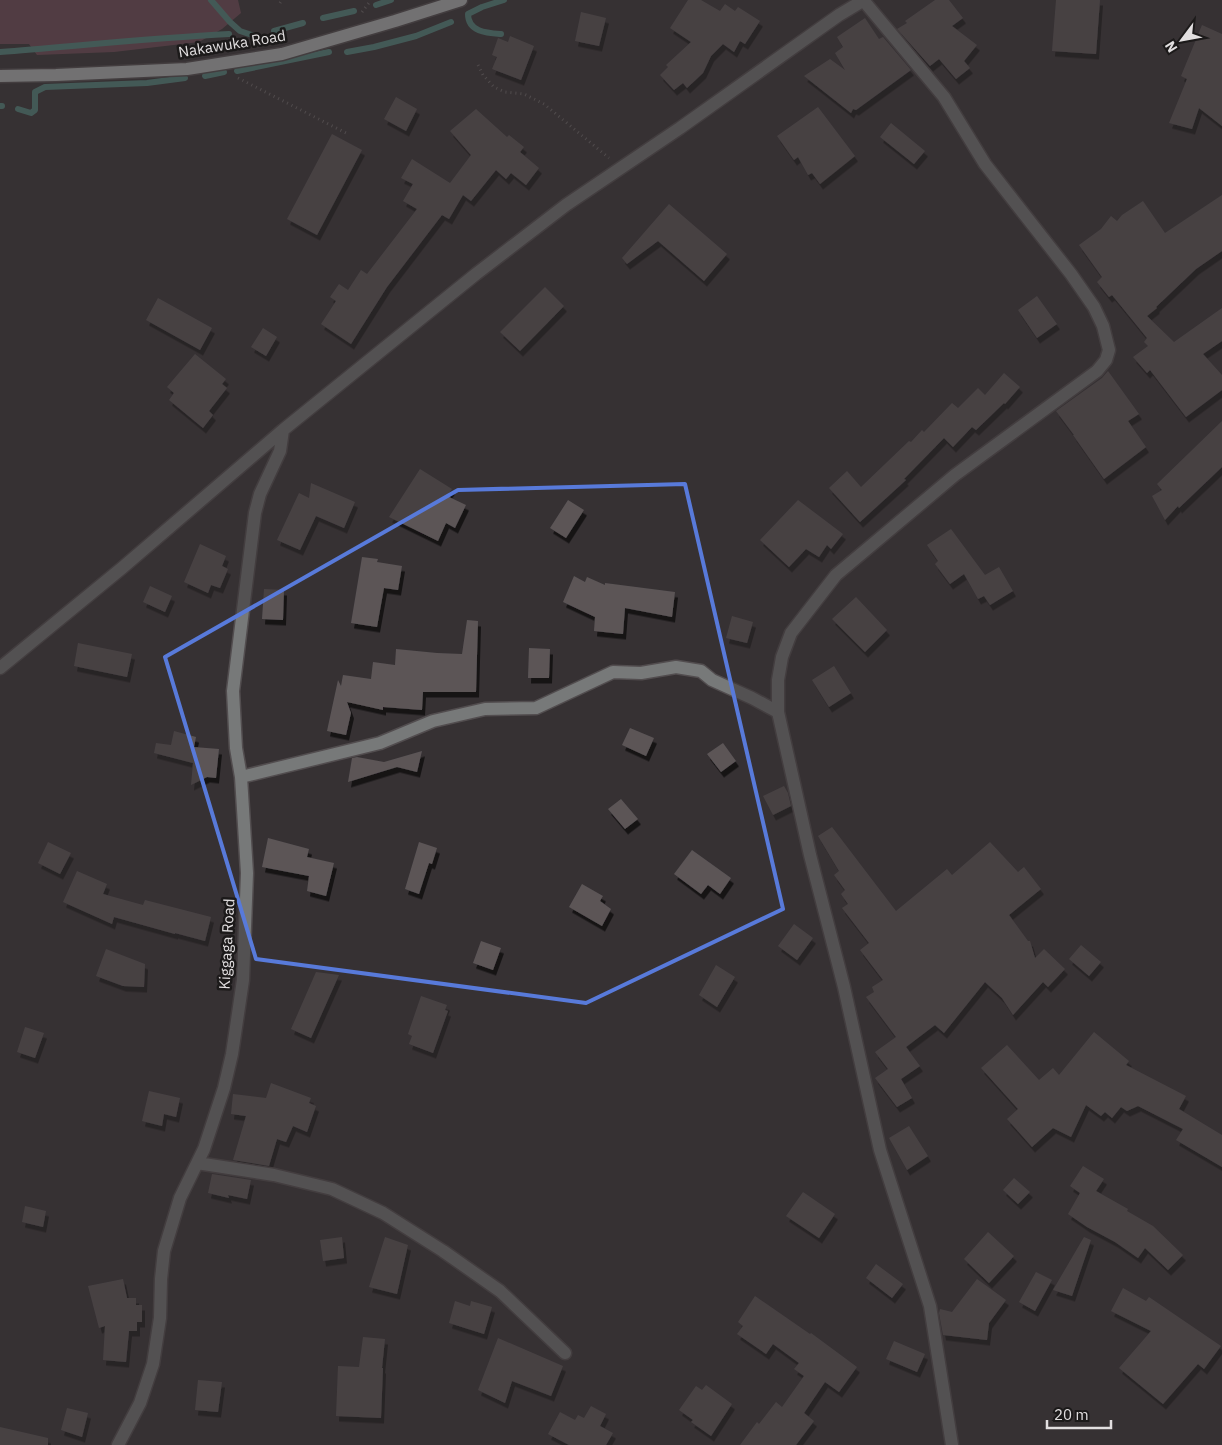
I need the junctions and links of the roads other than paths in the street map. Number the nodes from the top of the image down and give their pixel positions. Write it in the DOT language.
graph roads {
  1 [pos="461,0"];
  2 [pos="864,0"];
  3 [pos="0,76"];
  4 [pos="284,430"];
  5 [pos="0,668"];
  6 [pos="778,712"];
  7 [pos="241,777"];
  8 [pos="197,1163"];
  9 [pos="565,1353"];
  10 [pos="118,1445"];
  11 [pos="952,1445"];
  1 -- 3 [label="main road, Nakawuka Road"];
  2 -- 4 [label="street"];
  2 -- 6 [label="street"];
  4 -- 5 [label="street"];
  4 -- 7 [label="street, Kiggaga Road"];
  6 -- 7 [label="street"];
  6 -- 11 [label="street"];
  7 -- 8 [label="street, Kiggaga Road"];
  8 -- 9 [label="street"];
  8 -- 10 [label="street, Kiggaga Road"];
}
